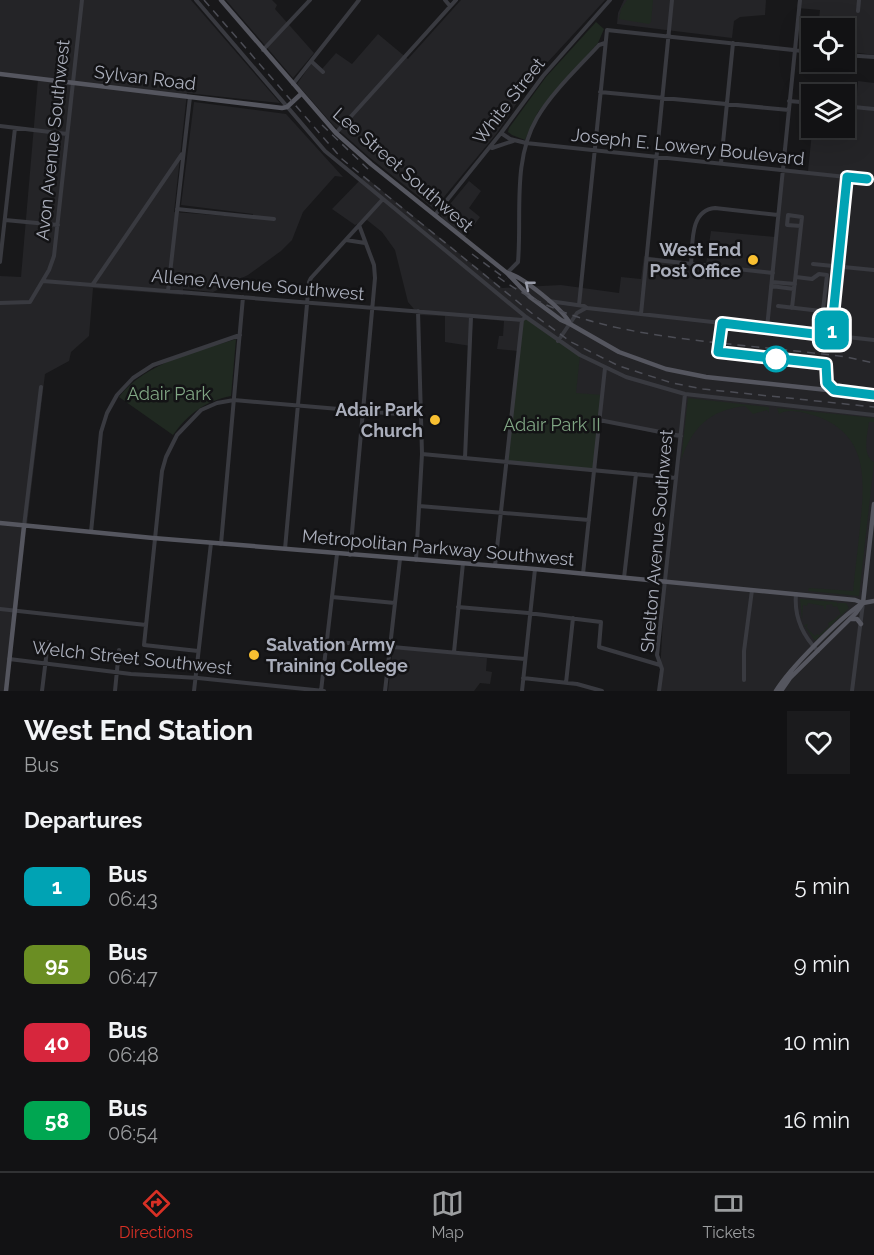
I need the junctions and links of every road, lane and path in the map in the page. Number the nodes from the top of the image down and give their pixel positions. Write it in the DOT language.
graph roads {
  1 [pos="82,0"];
  2 [pos="196,0"];
  3 [pos="310,0"];
  4 [pos="359,0"];
  5 [pos="445,0"];
  6 [pos="456,0"];
  7 [pos="610,0"];
  8 [pos="672,0"];
  9 [pos="800,0"];
  10 [pos="859,0"];
  11 [pos="224,1"];
  12 [pos="450,6"];
  13 [pos="858,11"];
  14 [pos="668,36"];
  15 [pos="605,43"];
  16 [pos="733,43"];
  17 [pos="263,50"];
  18 [pos="795,50"];
  19 [pos="801,51"];
  20 [pos="855,56"];
  21 [pos="874,57"];
  22 [pos="311,61"];
  23 [pos="323,72"];
  24 [pos="0,74"];
  25 [pos="72,82"];
  26 [pos="292,84"];
  27 [pos="600,92"];
  28 [pos="301,94"];
  29 [pos="190,97"];
  30 [pos="662,98"];
  31 [pos="789,101"];
  32 [pos="801,102"];
  33 [pos="727,104"];
  34 [pos="287,107"];
  35 [pos="855,107"];
  36 [pos="874,109"];
  37 [pos="789,110"];
  38 [pos="0,126"];
  39 [pos="15,128"];
  40 [pos="336,133"];
  41 [pos="67,134"];
  42 [pos="501,134"];
  43 [pos="514,141"];
  44 [pos="526,143"];
  45 [pos="489,149"];
  46 [pos="594,150"];
  47 [pos="184,152"];
  48 [pos="657,157"];
  49 [pos="721,164"];
  50 [pos="783,170"];
  51 [pos="847,177"];
  52 [pos="874,180"];
  53 [pos="382,200"];
  54 [pos="177,208"];
  55 [pos="778,215"];
  56 [pos="435,216"];
  57 [pos="274,219"];
  58 [pos="5,220"];
  59 [pos="58,225"];
  60 [pos="359,225"];
  61 [pos="801,226"];
  62 [pos="345,240"];
  63 [pos="366,243"];
  64 [pos="647,259"];
  65 [pos="0,262"];
  66 [pos="691,264"];
  67 [pos="813,264"];
  68 [pos="838,266"];
  69 [pos="874,270"];
  70 [pos="507,273"];
  71 [pos="772,273"];
  72 [pos="796,277"];
  73 [pos="43,281"];
  74 [pos="771,284"];
  75 [pos="93,285"];
  76 [pos="795,287"];
  77 [pos="168,291"];
  78 [pos="243,297"];
  79 [pos="548,301"];
  80 [pos="308,302"];
  81 [pos="0,303"];
  82 [pos="579,304"];
  83 [pos="778,306"];
  84 [pos="372,308"];
  85 [pos="587,308"];
  86 [pos="792,308"];
  87 [pos="418,311"];
  88 [pos="641,314"];
  89 [pos="471,316"];
  90 [pos="524,319"];
  91 [pos="570,324"];
  92 [pos="767,328"];
  93 [pos="240,334"];
  94 [pos="831,336"];
  95 [pos="874,340"];
  96 [pos="558,341"];
  97 [pos="605,368"];
  98 [pos="41,387"];
  99 [pos="685,394"];
  100 [pos="874,395"];
  101 [pos="234,400"];
  102 [pos="298,406"];
  103 [pos="363,411"];
  104 [pos="874,415"];
  105 [pos="421,416"];
  106 [pos="599,420"];
  107 [pos="681,436"];
  108 [pos="422,454"];
  109 [pos="465,458"];
  110 [pos="506,462"];
  111 [pos="594,470"];
  112 [pos="636,474"];
  113 [pos="676,478"];
  114 [pos="874,504"];
  115 [pos="419,506"];
  116 [pos="874,510"];
  117 [pos="501,512"];
  118 [pos="589,520"];
  119 [pos="0,523"];
  120 [pos="24,526"];
  121 [pos="91,532"];
  122 [pos="156,538"];
  123 [pos="211,543"];
  124 [pos="221,544"];
  125 [pos="285,549"];
  126 [pos="337,554"];
  127 [pos="350,555"];
  128 [pos="400,559"];
  129 [pos="416,560"];
  130 [pos="463,563"];
  131 [pos="495,566"];
  132 [pos="535,569"];
  133 [pos="583,574"];
  134 [pos="624,578"];
  135 [pos="665,582"];
  136 [pos="752,590"];
  137 [pos="796,594"];
  138 [pos="332,597"];
  139 [pos="844,599"];
  140 [pos="874,601"];
  141 [pos="395,603"];
  142 [pos="863,603"];
  143 [pos="458,607"];
  144 [pos="0,609"];
  145 [pos="15,612"];
  146 [pos="851,612"];
  147 [pos="530,613"];
  148 [pos="573,618"];
  149 [pos="850,619"];
  150 [pos="861,624"];
  151 [pos="146,625"];
  152 [pos="327,641"];
  153 [pos="48,642"];
  154 [pos="390,646"];
  155 [pos="816,649"];
  156 [pos="119,650"];
  157 [pos="198,651"];
  158 [pos="454,652"];
  159 [pos="9,659"];
  160 [pos="525,659"];
  161 [pos="46,663"];
  162 [pos="660,665"];
  163 [pos="117,672"];
  164 [pos="195,677"];
  165 [pos="523,678"];
  166 [pos="744,680"];
  167 [pos="566,683"];
  168 [pos="258,684"];
  169 [pos="6,691"];
  170 [pos="42,691"];
  171 [pos="115,691"];
  172 [pos="194,691"];
  173 [pos="257,691"];
  174 [pos="322,691"];
  175 [pos="385,691"];
  176 [pos="522,691"];
  177 [pos="602,691"];
  178 [pos="659,691"];
  179 [pos="776,691"];
  180 [pos="781,691"];
  181 [pos="852,691"];
  1 -- 25 [label="street, Avon Avenue Southwest"];
  2 -- 34 [label="street"];
  3 -- 17 [label="street"];
  4 -- 22 [label="street"];
  5 -- 12 [label="street"];
  6 -- 12 [label="street"];
  7 -- 42 [label="street, White Street"];
  8 -- 14 [label="street"];
  9 -- 18 [label="street"];
  10 -- 13 [label="street"];
  11 -- 17 [label="main road, Lee Street Southwest"];
  12 -- 40 [label="street"];
  14 -- 15 [label="street"];
  14 -- 16 [label="street"];
  14 -- 30 [label="street"];
  15 -- 27 [label="street"];
  15 -- 44 [label="street"];
  16 -- 18 [label="street"];
  16 -- 33 [label="street"];
  17 -- 26 [label="main road, Lee Street Southwest"];
  18 -- 19 [label="street"];
  18 -- 31 [label="street"];
  20 -- 21 [label="street"];
  22 -- 23 [label="street"];
  22 -- 26 [label="street"];
  24 -- 25 [label="main road, Sylvan Road"];
  25 -- 29 [label="main road, Sylvan Road"];
  25 -- 41 [label="street, Avon Avenue Southwest"];
  26 -- 28 [label="main road, Lee Street Southwest"];
  27 -- 30 [label="street"];
  27 -- 46 [label="street"];
  28 -- 34 [label="main road"];
  28 -- 40 [label="main road, Lee Street Southwest"];
  29 -- 34 [label="main road, Sylvan Road"];
  29 -- 47 [label="street"];
  30 -- 33 [label="street"];
  30 -- 48 [label="street"];
  31 -- 32 [label="street"];
  31 -- 37 [label="street"];
  33 -- 37 [label="street"];
  33 -- 49 [label="street"];
  34 -- 53 [label="street"];
  35 -- 36 [label="street"];
  37 -- 50 [label="street"];
  38 -- 39 [label="street"];
  39 -- 41 [label="street"];
  39 -- 58 [label="street"];
  40 -- 56 [label="main road, Lee Street Southwest"];
  41 -- 59 [label="street, Avon Avenue Southwest"];
  42 -- 43 [label="street, Joseph E. Lowery Boulevard"];
  42 -- 45 [label="street, White Street"];
  43 -- 44 [label="street, Joseph E. Lowery Boulevard"];
  43 -- 45 [label="street"];
  44 -- 46 [label="street, Joseph E. Lowery Boulevard"];
  44 -- 70 [label="street"];
  45 -- 56 [label="street, White Street"];
  46 -- 48 [label="street, Joseph E. Lowery Boulevard"];
  46 -- 82 [label="street"];
  47 -- 54 [label="street"];
  47 -- 75 [label="street"];
  48 -- 49 [label="street, Joseph E. Lowery Boulevard"];
  48 -- 64 [label="street"];
  49 -- 50 [label="street, Joseph E. Lowery Boulevard"];
  50 -- 51 [label="street, Joseph E. Lowery Boulevard"];
  50 -- 55 [label="street"];
  51 -- 52 [label="street, Joseph E. Lowery Boulevard"];
  51 -- 68 [label="street"];
  53 -- 60 [label="street"];
  53 -- 90 [label="street"];
  54 -- 57 [label="street"];
  54 -- 77 [label="street"];
  55 -- 66 [label="street"];
  55 -- 71 [label="street"];
  56 -- 70 [label="main road, Lee Street Southwest"];
  58 -- 59 [label="street"];
  58 -- 65 [label="street"];
  59 -- 73 [label="street, Avon Avenue Southwest"];
  60 -- 62 [label="street"];
  60 -- 63 [label="street"];
  61 -- 61 [label="street"];
  61 -- 72 [label="street"];
  62 -- 63 [label="street"];
  62 -- 80 [label="street"];
  63 -- 84 [label="street"];
  64 -- 66 [label="street"];
  64 -- 88 [label="street"];
  66 -- 71 [label="street"];
  67 -- 68 [label="street"];
  68 -- 69 [label="street"];
  68 -- 94 [label="street"];
  79 -- 70 [label="main road, one-way"];
  70 -- 91 [label="main road, Lee Street Southwest"];
  71 -- 74 [label="street"];
  72 -- 76 [label="street"];
  72 -- 86 [label="street"];
  73 -- 75 [label="street, Allene Avenue Southwest"];
  73 -- 81 [label="street"];
  74 -- 76 [label="street"];
  74 -- 76 [label="street"];
  74 -- 92 [label="street"];
  75 -- 77 [label="street, Allene Avenue Southwest"];
  76 -- 86 [label="street"];
  77 -- 78 [label="street, Allene Avenue Southwest"];
  78 -- 80 [label="street, Allene Avenue Southwest"];
  78 -- 93 [label="street"];
  79 -- 82 [label="street"];
  79 -- 91 [label="main road"];
  80 -- 84 [label="street, Allene Avenue Southwest"];
  80 -- 102 [label="street"];
  82 -- 85 [label="street"];
  83 -- 86 [label="street"];
  84 -- 87 [label="street, Allene Avenue Southwest"];
  84 -- 103 [label="street"];
  85 -- 88 [label="street"];
  85 -- 91 [label="street"];
  87 -- 89 [label="street, Allene Avenue Southwest"];
  87 -- 105 [label="street"];
  88 -- 92 [label="street"];
  89 -- 90 [label="street, Allene Avenue Southwest"];
  89 -- 109 [label="street"];
  90 -- 96 [label="street"];
  90 -- 110 [label="street"];
  91 -- 96 [label="street"];
  91 -- 100 [label="main road"];
  92 -- 94 [label="street"];
  93 -- 101 [label="street"];
  93 -- 121 [label="street"];
  94 -- 95 [label="street"];
  96 -- 97 [label="street"];
  97 -- 99 [label="street"];
  97 -- 106 [label="street"];
  98 -- 120 [label="street"];
  99 -- 104 [label="street"];
  99 -- 107 [label="street, Shelton Avenue Southwest"];
  101 -- 102 [label="street"];
  101 -- 122 [label="street"];
  101 -- 124 [label="street"];
  102 -- 103 [label="street"];
  102 -- 125 [label="street"];
  103 -- 105 [label="street"];
  103 -- 127 [label="street"];
  105 -- 108 [label="street"];
  106 -- 107 [label="street"];
  106 -- 111 [label="street"];
  107 -- 113 [label="street, Shelton Avenue Southwest"];
  108 -- 109 [label="street"];
  108 -- 115 [label="street"];
  109 -- 110 [label="street"];
  110 -- 111 [label="street"];
  110 -- 117 [label="street"];
  111 -- 112 [label="street"];
  111 -- 118 [label="street"];
  112 -- 113 [label="street"];
  112 -- 134 [label="street"];
  113 -- 135 [label="street, Shelton Avenue Southwest"];
  114 -- 116 [label="main road"];
  115 -- 117 [label="street"];
  115 -- 129 [label="street"];
  116 -- 142 [label="main road"];
  117 -- 118 [label="street"];
  117 -- 131 [label="street"];
  118 -- 133 [label="street"];
  119 -- 120 [label="main road, Metropolitan Parkway Southwest"];
  120 -- 121 [label="main road, Metropolitan Parkway Southwest"];
  120 -- 145 [label="main road"];
  121 -- 122 [label="main road, Metropolitan Parkway Southwest"];
  122 -- 123 [label="main road, Metropolitan Parkway Southwest"];
  122 -- 151 [label="street"];
  123 -- 124 [label="main road, Metropolitan Parkway Southwest"];
  123 -- 157 [label="street"];
  124 -- 125 [label="main road, Metropolitan Parkway Southwest"];
  125 -- 126 [label="main road, Metropolitan Parkway Southwest"];
  126 -- 127 [label="main road, Metropolitan Parkway Southwest"];
  126 -- 138 [label="street"];
  127 -- 128 [label="main road, Metropolitan Parkway Southwest"];
  128 -- 129 [label="main road, Metropolitan Parkway Southwest"];
  128 -- 141 [label="street"];
  129 -- 130 [label="main road, Metropolitan Parkway Southwest"];
  130 -- 131 [label="main road, Metropolitan Parkway Southwest"];
  130 -- 143 [label="street"];
  131 -- 132 [label="main road, Metropolitan Parkway Southwest"];
  132 -- 133 [label="main road, Metropolitan Parkway Southwest"];
  132 -- 147 [label="street"];
  133 -- 134 [label="main road, Metropolitan Parkway Southwest"];
  134 -- 135 [label="main road, Metropolitan Parkway Southwest"];
  135 -- 136 [label="main road, Metropolitan Parkway Southwest"];
  135 -- 162 [label="street, Shelton Avenue Southwest"];
  136 -- 137 [label="main road, Metropolitan Parkway Southwest"];
  136 -- 166 [label="street"];
  137 -- 139 [label="main road, Metropolitan Parkway Southwest"];
  137 -- 155 [label="street"];
  138 -- 141 [label="street"];
  138 -- 152 [label="street"];
  139 -- 142 [label="main road, Metropolitan Parkway Southwest"];
  139 -- 146 [label="main road"];
  140 -- 142 [label="main road, Metropolitan Parkway Southwest"];
  141 -- 154 [label="street"];
  142 -- 146 [label="main road"];
  142 -- 149 [label="main road"];
  142 -- 150 [label="street"];
  143 -- 147 [label="street"];
  143 -- 158 [label="street"];
  144 -- 145 [label="street"];
  145 -- 151 [label="street"];
  145 -- 159 [label="main road"];
  146 -- 155 [label="main road"];
  147 -- 148 [label="street"];
  147 -- 160 [label="street"];
  148 -- 162 [label="street"];
  148 -- 167 [label="street"];
  149 -- 150 [label="main road"];
  149 -- 155 [label="main road"];
  150 -- 181 [label="street"];
  151 -- 157 [label="street"];
  152 -- 154 [label="street"];
  152 -- 174 [label="street"];
  153 -- 161 [label="street"];
  154 -- 158 [label="street"];
  154 -- 175 [label="street"];
  155 -- 179 [label="main road"];
  155 -- 180 [label="main road"];
  156 -- 163 [label="street"];
  157 -- 164 [label="street"];
  158 -- 160 [label="street"];
  159 -- 161 [label="street, Welch Street Southwest"];
  159 -- 169 [label="main road"];
  160 -- 165 [label="street"];
  161 -- 163 [label="street, Welch Street Southwest"];
  161 -- 170 [label="street"];
  162 -- 178 [label="street, Shelton Avenue Southwest"];
  163 -- 164 [label="street, Welch Street Southwest"];
  163 -- 171 [label="street"];
  164 -- 168 [label="street, Welch Street Southwest"];
  164 -- 172 [label="street"];
  165 -- 167 [label="street"];
  165 -- 176 [label="street"];
  167 -- 177 [label="street"];
  168 -- 173 [label="street"];
  168 -- 174 [label="street, Welch Street Southwest"];
}
